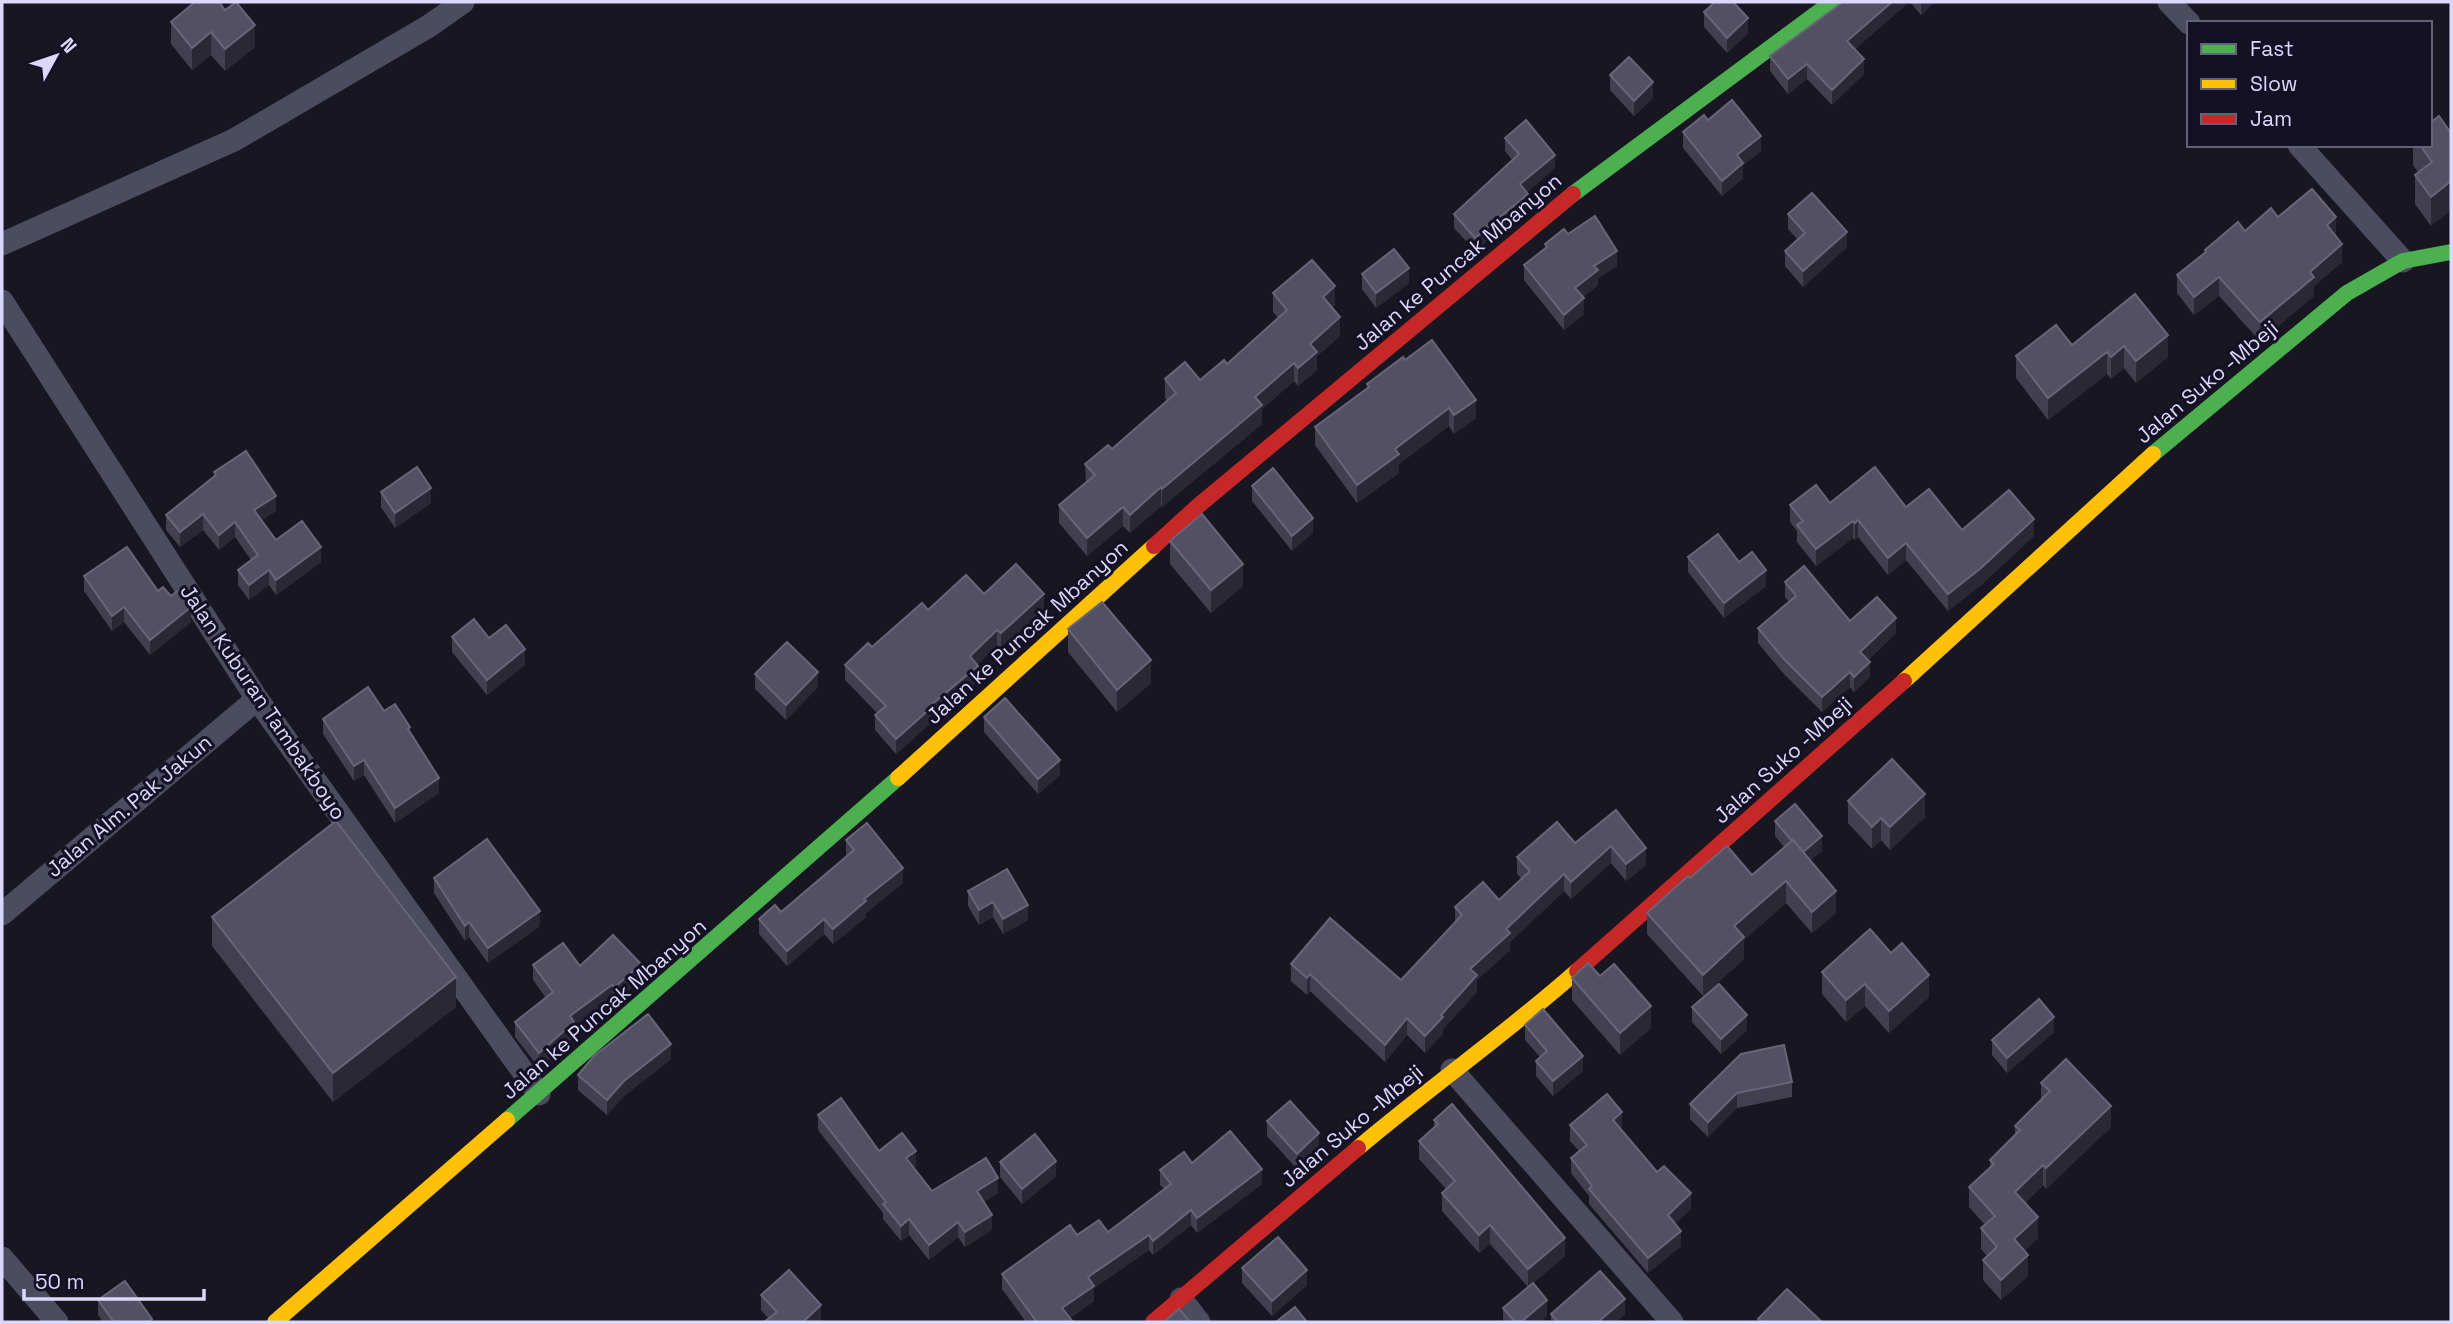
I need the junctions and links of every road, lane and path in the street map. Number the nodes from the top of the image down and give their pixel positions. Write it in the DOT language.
graph roads {
  1 [pos="463,2"];
  2 [pos="1832,2"];
  3 [pos="2169,2"];
  4 [pos="2187,21"];
  5 [pos="2301,147"];
  6 [pos="2,244"];
  7 [pos="2451,252"];
  8 [pos="2403,261"];
  9 [pos="2,301"];
  10 [pos="257,699"];
  11 [pos="2,914"];
  12 [pos="1452,1070"];
  13 [pos="538,1094"];
  14 [pos="2,1258"];
  15 [pos="1181,1298"];
  16 [pos="280,1320"];
  17 [pos="57,1322"];
  18 [pos="1153,1322"];
  19 [pos="1199,1322"];
  20 [pos="1672,1322"];
  1 -- 6 [label="street"];
  2 -- 13 [label="street, Jalan ke Puncak Mbanyon"];
  3 -- 4 [label="street"];
  5 -- 8 [label="street"];
  7 -- 8 [label="street, Jalan Suko -Mbeji"];
  8 -- 12 [label="street, Jalan Suko -Mbeji"];
  9 -- 10 [label="street, Jalan Kuburan Tambakboyo"];
  10 -- 11 [label="street, Jalan Alm. Pak Jakun"];
  10 -- 13 [label="street, Jalan Kuburan Tambakboyo"];
  12 -- 15 [label="street, Jalan Suko -Mbeji"];
  12 -- 20 [label="street"];
  13 -- 16 [label="street, Jalan ke Puncak Mbanyon"];
  14 -- 17 [label="street"];
  15 -- 18 [label="street, Jalan Suko -Mbeji"];
  15 -- 19 [label="street"];
}
